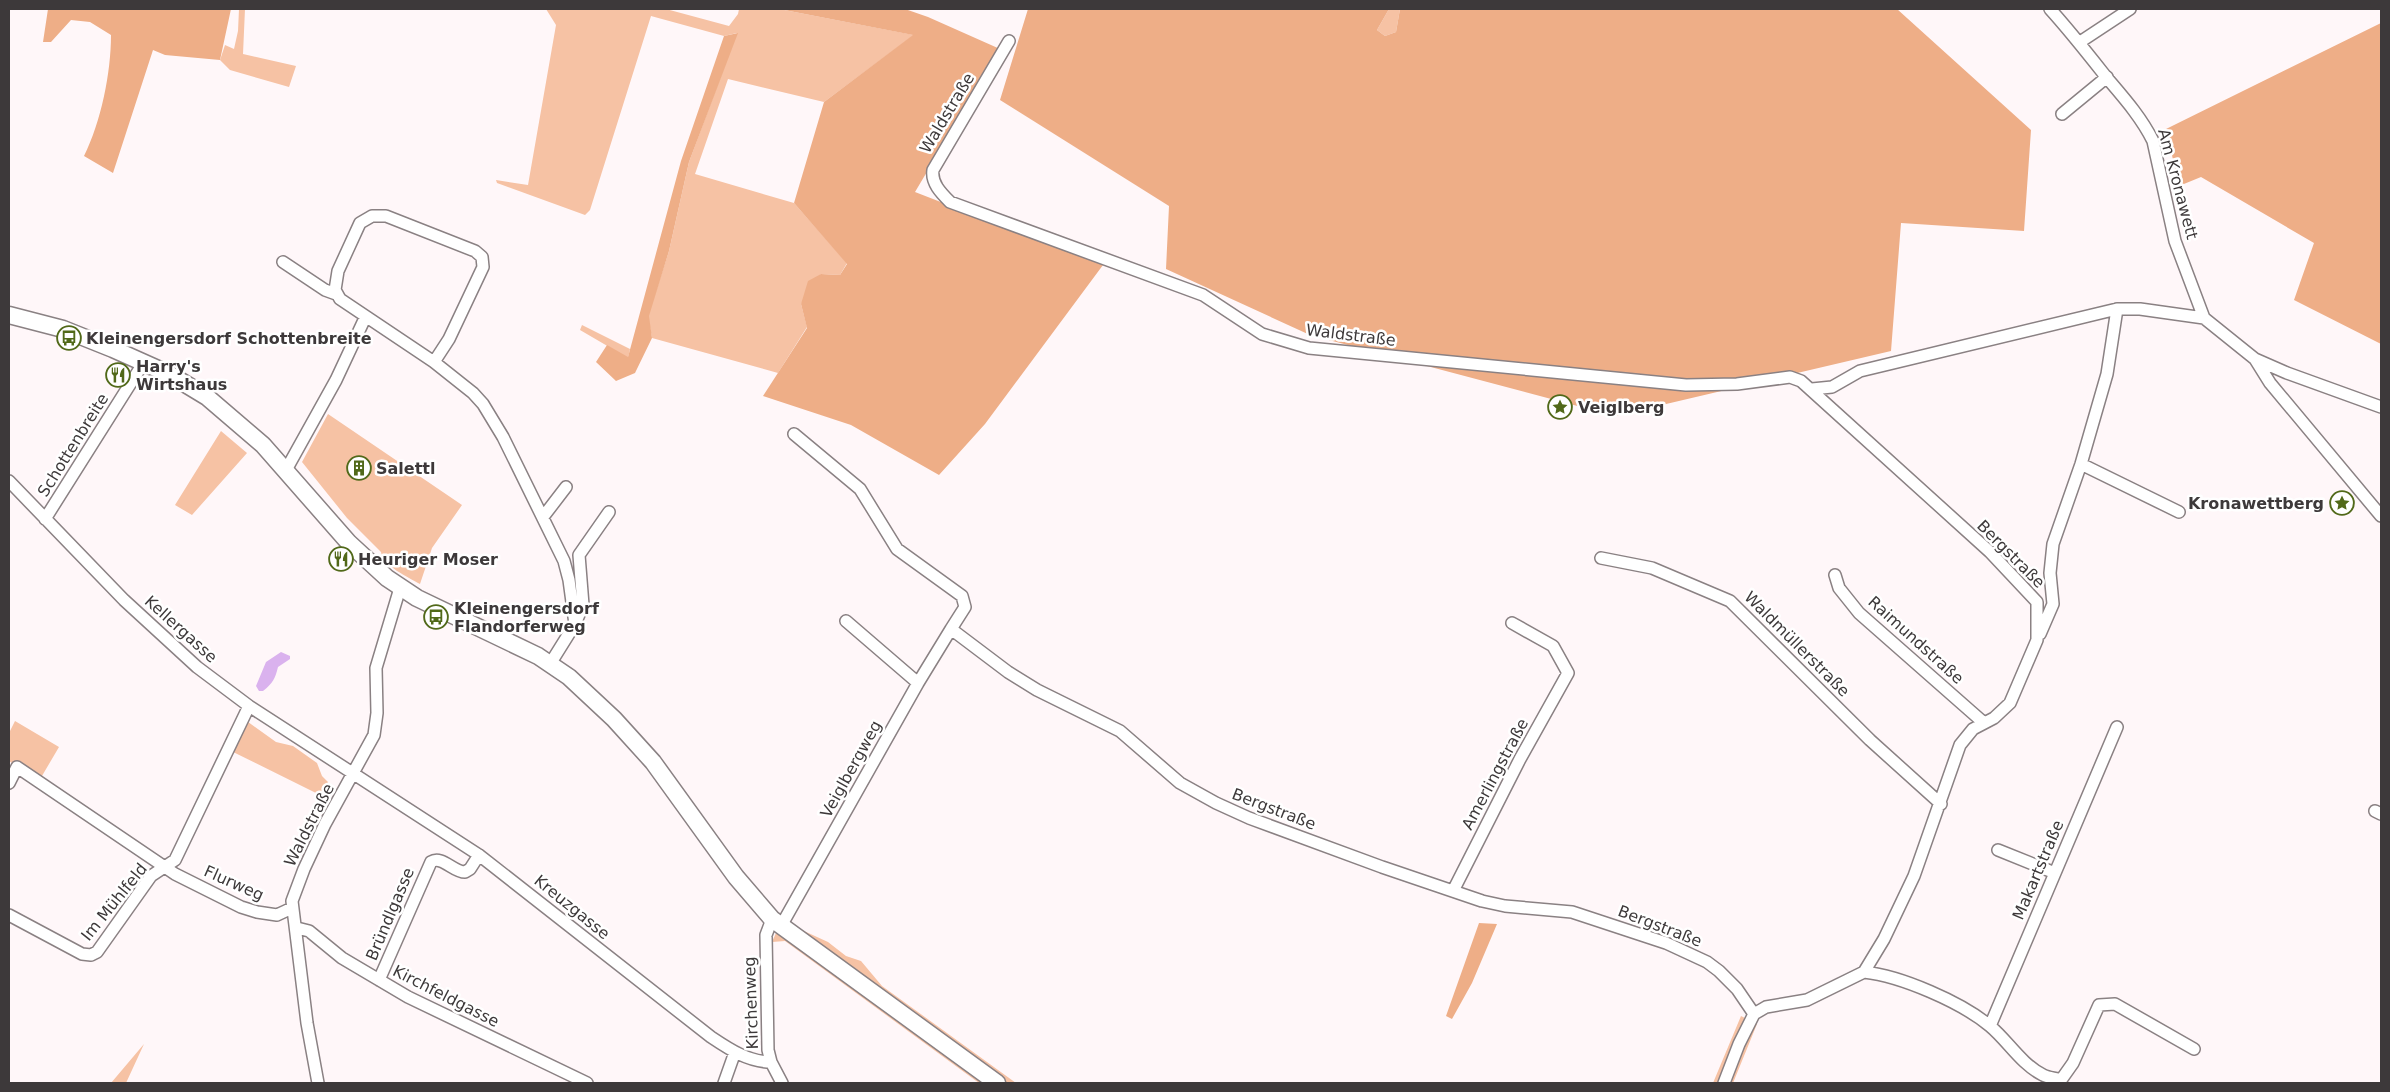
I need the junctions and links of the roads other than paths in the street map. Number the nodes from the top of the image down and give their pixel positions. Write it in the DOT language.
graph roads {
  1 [pos="2050,9"];
  2 [pos="2130,9"];
  3 [pos="1009,41"];
  4 [pos="2080,42"];
  5 [pos="2107,77"];
  6 [pos="2062,114"];
  7 [pos="283,262"];
  8 [pos="336,294"];
  9 [pos="2118,309"];
  10 [pos="9,315"];
  11 [pos="366,318"];
  12 [pos="2204,318"];
  13 [pos="2255,359"];
  14 [pos="144,362"];
  15 [pos="434,362"];
  16 [pos="1812,389"];
  17 [pos="2381,407"];
  18 [pos="794,434"];
  19 [pos="2081,464"];
  20 [pos="286,470"];
  21 [pos="9,481"];
  22 [pos="566,487"];
  23 [pos="609,512"];
  24 [pos="2179,512"];
  25 [pos="2381,516"];
  26 [pos="543,517"];
  27 [pos="46,520"];
  28 [pos="1601,558"];
  29 [pos="1835,575"];
  30 [pos="400,588"];
  31 [pos="846,621"];
  32 [pos="1512,623"];
  33 [pos="575,624"];
  34 [pos="951,629"];
  35 [pos="2037,640"];
  36 [pos="550,664"];
  37 [pos="918,683"];
  38 [pos="249,706"];
  39 [pos="1984,723"];
  40 [pos="2117,727"];
  41 [pos="13,764"];
  42 [pos="353,774"];
  43 [pos="9,783"];
  44 [pos="1941,804"];
  45 [pos="1998,850"];
  46 [pos="479,855"];
  47 [pos="164,868"];
  48 [pos="2055,873"];
  49 [pos="1453,891"];
  50 [pos="292,908"];
  51 [pos="9,914"];
  52 [pos="776,923"];
  53 [pos="297,928"];
  54 [pos="1864,972"];
  55 [pos="379,980"];
  56 [pos="1754,1014"];
  57 [pos="1990,1026"];
  58 [pos="2194,1049"];
  59 [pos="735,1052"];
  60 [pos="771,1062"];
  61 [pos="318,1083"];
  62 [pos="587,1083"];
  63 [pos="724,1083"];
  64 [pos="782,1083"];
  65 [pos="997,1083"];
  66 [pos="1724,1083"];
  1 -- 4 [label="street, Am Kronawett"];
  2 -- 4 [label="street"];
  3 -- 16 [label="street, Waldstraße"];
  4 -- 5 [label="street, Am Kronawett"];
  5 -- 6 [label="street"];
  5 -- 12 [label="street, Am Kronawett"];
  7 -- 8 [label="street"];
  8 -- 11 [label="street"];
  8 -- 15 [label="street"];
  9 -- 12 [label="street"];
  9 -- 16 [label="street"];
  9 -- 19 [label="street"];
  10 -- 14 [label="main road"];
  11 -- 15 [label="street"];
  11 -- 20 [label="street"];
  12 -- 13 [label="street"];
  13 -- 17 [label="street"];
  13 -- 25 [label="street"];
  14 -- 20 [label="main road"];
  14 -- 27 [label="street, Schottenbreite"];
  15 -- 26 [label="street"];
  16 -- 35 [label="street, Bergstraße"];
  18 -- 34 [label="street"];
  19 -- 24 [label="street"];
  19 -- 35 [label="street"];
  20 -- 30 [label="main road"];
  21 -- 27 [label="street, Kellergasse"];
  22 -- 26 [label="street"];
  23 -- 33 [label="street"];
  26 -- 33 [label="street"];
  27 -- 38 [label="street, Kellergasse"];
  28 -- 44 [label="street, Waldmüllerstraße"];
  29 -- 39 [label="street, Raimundstraße"];
  30 -- 36 [label="main road"];
  30 -- 42 [label="street, Waldstraße"];
  31 -- 37 [label="street"];
  32 -- 49 [label="street, Amerlingstraße"];
  33 -- 36 [label="street"];
  34 -- 37 [label="street, Veiglbergweg"];
  34 -- 49 [label="street, Bergstraße"];
  35 -- 39 [label="street, Bergstraße"];
  36 -- 52 [label="main road"];
  37 -- 52 [label="street, Veiglbergweg"];
  38 -- 42 [label="street, Kellergasse"];
  38 -- 47 [label="street, Im Mühlfeld"];
  39 -- 44 [label="street, Bergstraße"];
  40 -- 48 [label="street, Makartstraße"];
  41 -- 43 [label="street, Im Mühlfeld"];
  41 -- 47 [label="street, Im Mühlfeld"];
  42 -- 46 [label="street, Kreuzgasse"];
  42 -- 50 [label="street, Waldstraße"];
  44 -- 54 [label="street, Bergstraße"];
  45 -- 48 [label="street"];
  46 -- 55 [label="street, Bründlgasse"];
  46 -- 59 [label="street, Kreuzgasse"];
  47 -- 50 [label="street, Flurweg"];
  47 -- 51 [label="street, Im Mühlfeld"];
  48 -- 57 [label="street, Makartstraße"];
  49 -- 56 [label="street, Bergstraße"];
  50 -- 53 [label="street, Waldstraße"];
  52 -- 60 [label="street, Kirchenweg"];
  52 -- 65 [label="main road"];
  53 -- 55 [label="street, Kirchfeldgasse"];
  53 -- 61 [label="street, Waldstraße"];
  54 -- 56 [label="street"];
  54 -- 57 [label="street"];
  55 -- 62 [label="street, Kirchfeldgasse"];
  56 -- 66 [label="street"];
  57 -- 58 [label="street"];
  59 -- 60 [label="street, Kreuzgasse"];
  59 -- 63 [label="street"];
  60 -- 64 [label="street, Kirchenweg"];
}
